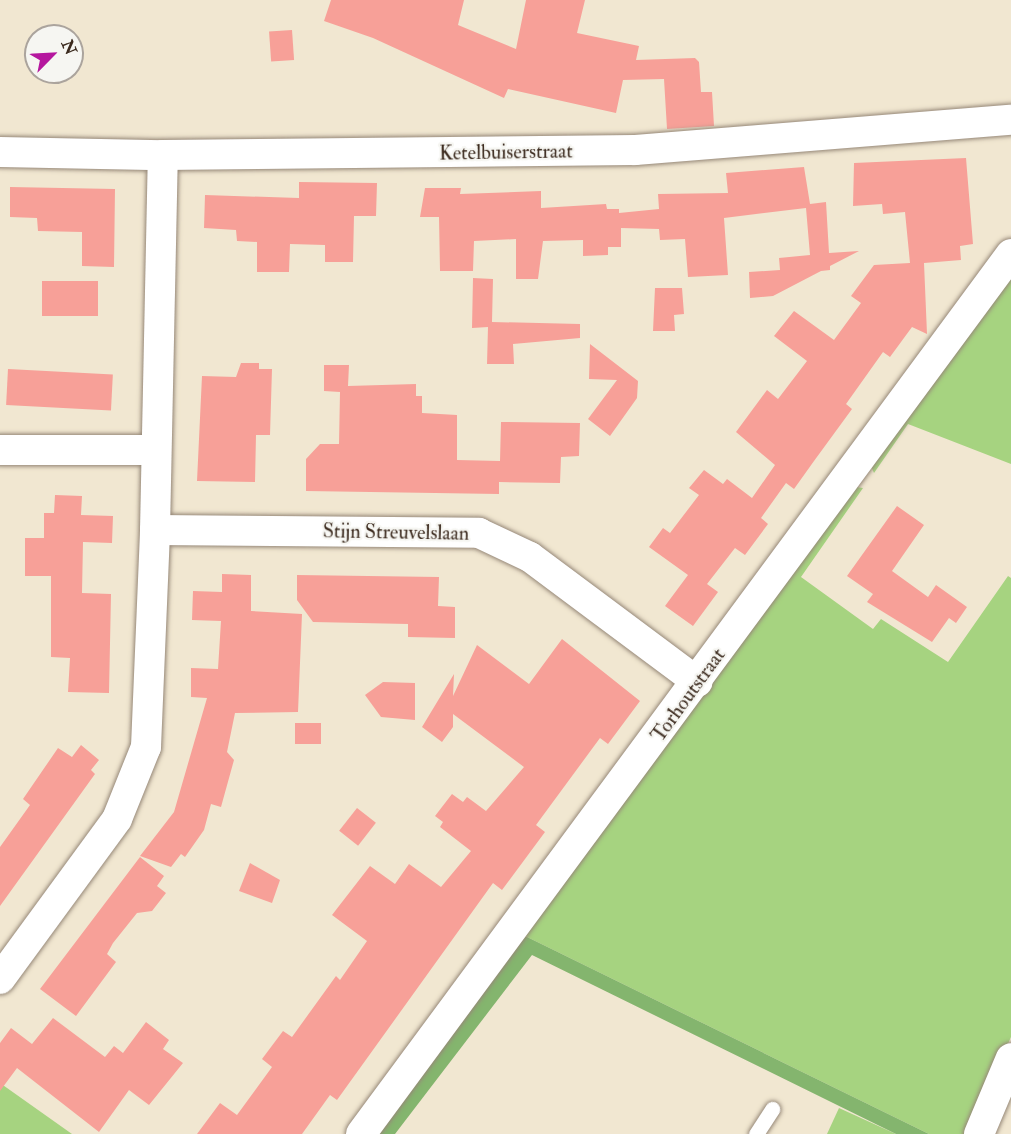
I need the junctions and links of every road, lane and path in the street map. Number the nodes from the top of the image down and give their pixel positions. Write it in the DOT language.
graph roads {
  1 [pos="1011,120"];
  2 [pos="0,152"];
  3 [pos="163,155"];
  4 [pos="1011,254"];
  5 [pos="0,450"];
  6 [pos="155,450"];
  7 [pos="155,530"];
  8 [pos="698,682"];
  9 [pos="0,979"];
  10 [pos="1011,1058"];
  11 [pos="772,1109"];
  12 [pos="361,1134"];
  13 [pos="756,1134"];
  14 [pos="979,1134"];
  1 -- 3 [label="street, Ketelbuiserstraat"];
  2 -- 3 [label="street, Ketelbuiserstraat"];
  3 -- 6 [label="street"];
  4 -- 8 [label="street, Torhoutstraat"];
  5 -- 6 [label="street"];
  6 -- 7 [label="street"];
  7 -- 8 [label="street, Stijn Streuvelslaan"];
  7 -- 9 [label="street"];
  8 -- 12 [label="street, Torhoutstraat"];
  10 -- 14 [label="street"];
  11 -- 13 [label="lane"];
}
